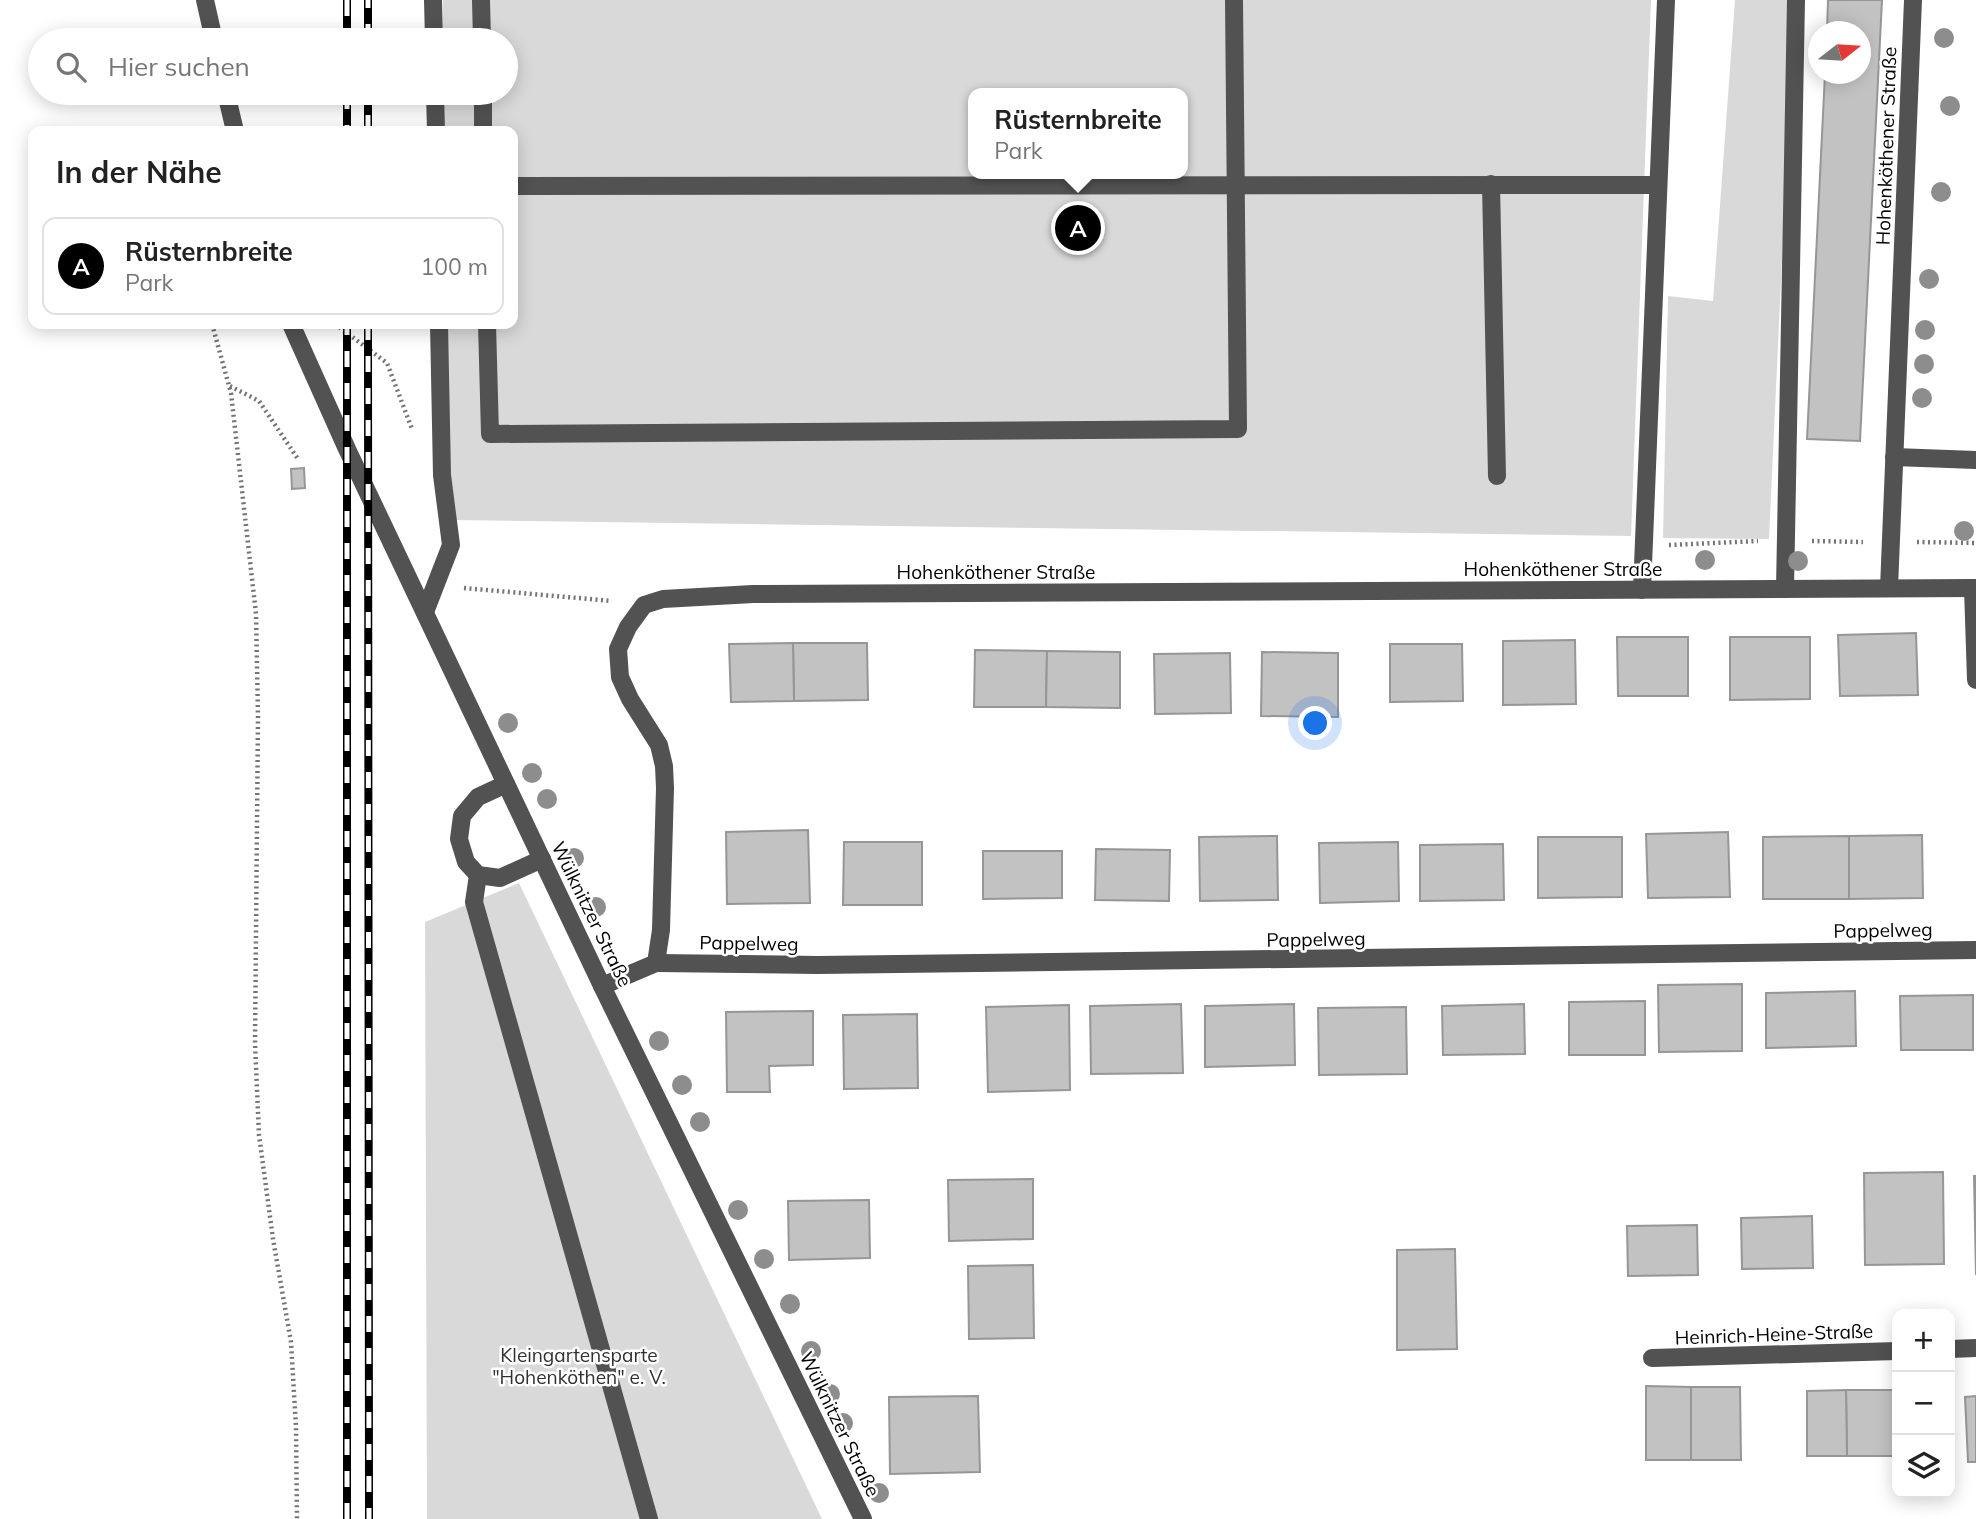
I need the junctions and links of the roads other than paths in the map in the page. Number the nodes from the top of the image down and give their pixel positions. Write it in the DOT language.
graph roads {
  1 [pos="205,0"];
  2 [pos="433,0"];
  3 [pos="481,0"];
  4 [pos="1234,0"];
  5 [pos="1666,0"];
  6 [pos="1796,0"];
  7 [pos="1913,0"];
  8 [pos="211,28"];
  9 [pos="434,28"];
  10 [pos="482,28"];
  11 [pos="229,105"];
  12 [pos="435,105"];
  13 [pos="483,105"];
  14 [pos="234,126"];
  15 [pos="436,126"];
  16 [pos="483,126"];
  17 [pos="1491,184"];
  18 [pos="1658,185"];
  19 [pos="518,186"];
  20 [pos="1235,186"];
  21 [pos="292,329"];
  22 [pos="439,329"];
  23 [pos="487,329"];
  24 [pos="1894,457"];
  25 [pos="1976,460"];
  26 [pos="1497,476"];
  27 [pos="1889,588"];
  28 [pos="1975,588"];
  29 [pos="1785,589"];
  30 [pos="1642,590"];
  31 [pos="425,612"];
  32 [pos="1976,680"];
  33 [pos="506,784"];
  34 [pos="542,859"];
  35 [pos="478,875"];
  36 [pos="1976,950"];
  37 [pos="656,963"];
  38 [pos="603,986"];
  39 [pos="1976,1348"];
  40 [pos="1955,1349"];
  41 [pos="1892,1351"];
  42 [pos="1652,1359"];
  43 [pos="649,1519"];
  44 [pos="863,1519"];
  1 -- 8 [label="street"];
  2 -- 9 [label="street"];
  3 -- 10 [label="street"];
  4 -- 20 [label="street"];
  5 -- 18 [label="street"];
  6 -- 29 [label="street"];
  7 -- 24 [label="street, Hohenköthener Straße"];
  11 -- 14 [label="street"];
  12 -- 15 [label="street"];
  13 -- 16 [label="street"];
  17 -- 18 [label="street"];
  17 -- 20 [label="street"];
  17 -- 26 [label="street"];
  18 -- 30 [label="street"];
  19 -- 20 [label="street"];
  20 -- 23 [label="street"];
  21 -- 31 [label="street, Wülknitzer Straße"];
  22 -- 31 [label="street"];
  24 -- 25 [label="street"];
  24 -- 27 [label="street, Hohenköthener Straße"];
  27 -- 28 [label="street, Hohenköthener Straße"];
  27 -- 29 [label="street, Hohenköthener Straße"];
  28 -- 32 [label="street"];
  29 -- 30 [label="street, Hohenköthener Straße"];
  30 -- 37 [label="street, Hohenköthener Straße"];
  31 -- 33 [label="street, Wülknitzer Straße"];
  33 -- 34 [label="street, Wülknitzer Straße"];
  33 -- 35 [label="street"];
  34 -- 35 [label="street"];
  34 -- 38 [label="street, Wülknitzer Straße"];
  35 -- 43 [label="street"];
  36 -- 37 [label="street, Pappelweg"];
  37 -- 38 [label="street"];
  38 -- 44 [label="street, Wülknitzer Straße"];
  39 -- 40 [label="street"];
  41 -- 42 [label="street, Heinrich-Heine-Straße"];
}
